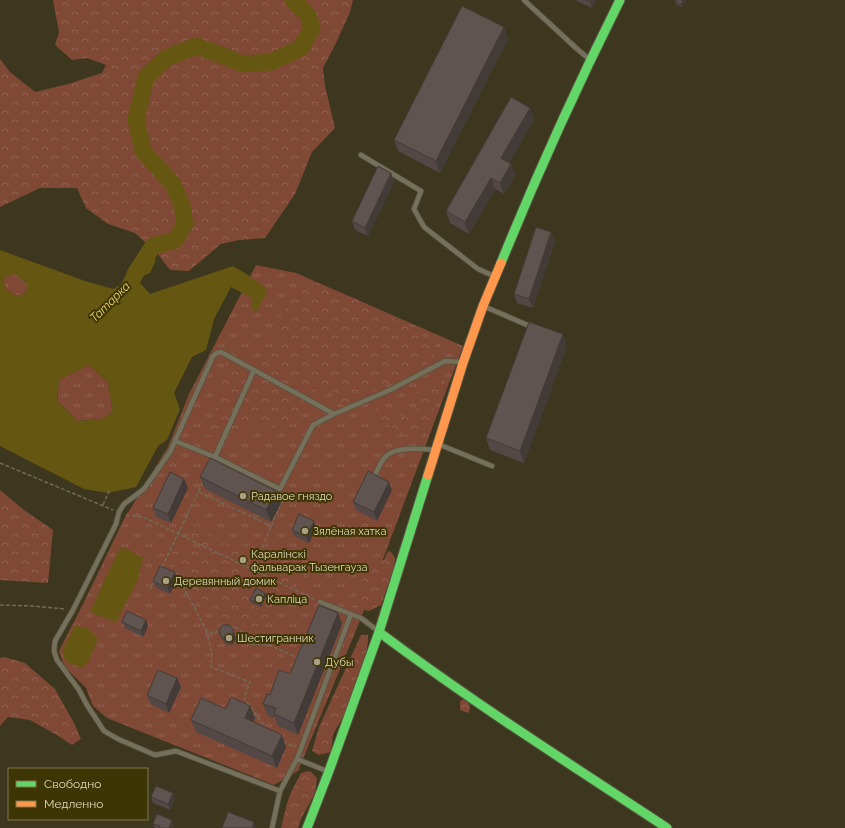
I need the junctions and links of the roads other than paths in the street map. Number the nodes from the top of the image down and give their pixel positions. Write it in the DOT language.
graph roads {
  1 [pos="524,0"];
  2 [pos="620,0"];
  3 [pos="590,60"];
  4 [pos="361,154"];
  5 [pos="495,277"];
  6 [pos="484,306"];
  7 [pos="532,327"];
  8 [pos="463,363"];
  9 [pos="254,370"];
  10 [pos="334,414"];
  11 [pos="175,441"];
  12 [pos="437,447"];
  13 [pos="215,457"];
  14 [pos="492,466"];
  15 [pos="375,475"];
  16 [pos="320,602"];
  17 [pos="351,614"];
  18 [pos="379,632"];
  19 [pos="297,759"];
  20 [pos="329,771"];
  21 [pos="280,791"];
  22 [pos="272,828"];
  23 [pos="307,828"];
  24 [pos="667,828"];
  1 -- 3 [label="lane"];
  2 -- 3 [label="street"];
  3 -- 5 [label="street"];
  4 -- 5 [label="lane"];
  5 -- 6 [label="street"];
  6 -- 7 [label="lane"];
  6 -- 8 [label="street"];
  8 -- 10 [label="lane"];
  8 -- 12 [label="street"];
  9 -- 10 [label="lane"];
  9 -- 11 [label="lane"];
  9 -- 13 [label="lane"];
  10 -- 13 [label="lane"];
  11 -- 13 [label="lane"];
  11 -- 21 [label="lane"];
  12 -- 14 [label="lane"];
  12 -- 15 [label="lane"];
  12 -- 18 [label="street"];
  16 -- 17 [label="lane"];
  17 -- 18 [label="lane"];
  17 -- 19 [label="lane"];
  18 -- 20 [label="street"];
  18 -- 24 [label="street"];
  19 -- 20 [label="lane"];
  19 -- 21 [label="lane"];
  20 -- 23 [label="street"];
  21 -- 22 [label="lane"];
}
